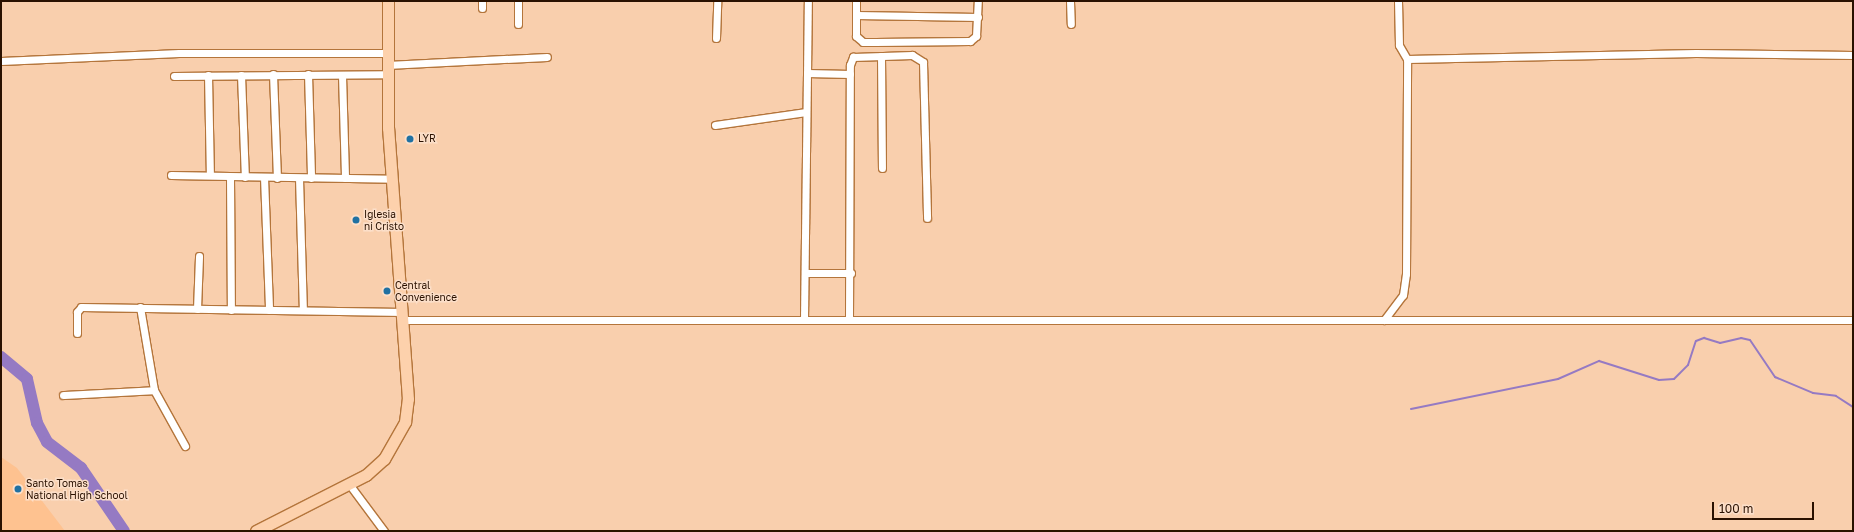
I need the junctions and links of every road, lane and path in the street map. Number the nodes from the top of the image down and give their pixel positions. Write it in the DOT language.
graph roads {
  1 [pos="388,1"];
  2 [pos="518,1"];
  3 [pos="717,1"];
  4 [pos="808,1"];
  5 [pos="856,1"];
  6 [pos="978,1"];
  7 [pos="1070,1"];
  8 [pos="1398,1"];
  9 [pos="856,15"];
  10 [pos="978,17"];
  11 [pos="518,24"];
  12 [pos="1071,24"];
  13 [pos="716,38"];
  14 [pos="387,53"];
  15 [pos="1853,55"];
  16 [pos="881,56"];
  17 [pos="546,57"];
  18 [pos="1407,59"];
  19 [pos="1,62"];
  20 [pos="387,70"];
  21 [pos="807,73"];
  22 [pos="273,74"];
  23 [pos="308,74"];
  24 [pos="850,74"];
  25 [pos="208,75"];
  26 [pos="241,75"];
  27 [pos="342,75"];
  28 [pos="174,76"];
  29 [pos="806,112"];
  30 [pos="715,125"];
  31 [pos="882,168"];
  32 [pos="171,175"];
  33 [pos="210,175"];
  34 [pos="230,177"];
  35 [pos="245,177"];
  36 [pos="264,177"];
  37 [pos="277,178"];
  38 [pos="299,178"];
  39 [pos="311,178"];
  40 [pos="345,178"];
  41 [pos="393,179"];
  42 [pos="927,218"];
  43 [pos="199,256"];
  44 [pos="807,273"];
  45 [pos="850,273"];
  46 [pos="140,307"];
  47 [pos="197,309"];
  48 [pos="232,310"];
  49 [pos="269,310"];
  50 [pos="303,310"];
  51 [pos="403,316"];
  52 [pos="849,318"];
  53 [pos="804,319"];
  54 [pos="1384,320"];
  55 [pos="1853,320"];
  56 [pos="77,333"];
  57 [pos="154,390"];
  58 [pos="63,395"];
  59 [pos="185,446"];
  60 [pos="349,484"];
  61 [pos="256,531"];
  62 [pos="384,531"];
  1 -- 14 [label="main road"];
  2 -- 11 [label="street"];
  3 -- 13 [label="street"];
  4 -- 21 [label="street"];
  5 -- 9 [label="street"];
  6 -- 10 [label="street"];
  7 -- 12 [label="street"];
  8 -- 18 [label="street"];
  9 -- 10 [label="street"];
  9 -- 10 [label="street"];
  14 -- 19 [label="street"];
  14 -- 20 [label="main road"];
  15 -- 18 [label="street"];
  16 -- 24 [label="street"];
  16 -- 31 [label="street"];
  16 -- 42 [label="street"];
  17 -- 20 [label="street"];
  18 -- 54 [label="street"];
  20 -- 27 [label="street"];
  20 -- 41 [label="main road"];
  21 -- 24 [label="street"];
  21 -- 29 [label="street"];
  22 -- 23 [label="street"];
  22 -- 26 [label="street"];
  22 -- 37 [label="street"];
  23 -- 27 [label="street"];
  23 -- 39 [label="street"];
  24 -- 45 [label="street"];
  25 -- 26 [label="street"];
  25 -- 28 [label="street"];
  25 -- 33 [label="street"];
  26 -- 35 [label="street"];
  27 -- 40 [label="street"];
  29 -- 30 [label="street"];
  29 -- 44 [label="street"];
  32 -- 33 [label="street"];
  33 -- 34 [label="street"];
  34 -- 35 [label="street"];
  34 -- 48 [label="street"];
  35 -- 36 [label="street"];
  36 -- 37 [label="street"];
  36 -- 49 [label="street"];
  37 -- 38 [label="street"];
  38 -- 39 [label="street"];
  38 -- 50 [label="street"];
  39 -- 40 [label="street"];
  40 -- 41 [label="street"];
  41 -- 51 [label="main road"];
  43 -- 47 [label="street"];
  44 -- 45 [label="street"];
  44 -- 53 [label="street"];
  45 -- 52 [label="street"];
  46 -- 47 [label="street"];
  46 -- 56 [label="street"];
  46 -- 57 [label="street"];
  47 -- 48 [label="street"];
  48 -- 49 [label="street"];
  49 -- 50 [label="street"];
  50 -- 51 [label="street"];
  51 -- 53 [label="street"];
  51 -- 60 [label="main road"];
  52 -- 53 [label="street"];
  52 -- 54 [label="street"];
  54 -- 55 [label="street"];
  57 -- 58 [label="street"];
  57 -- 59 [label="street"];
  60 -- 61 [label="main road"];
  60 -- 62 [label="street"];
}
